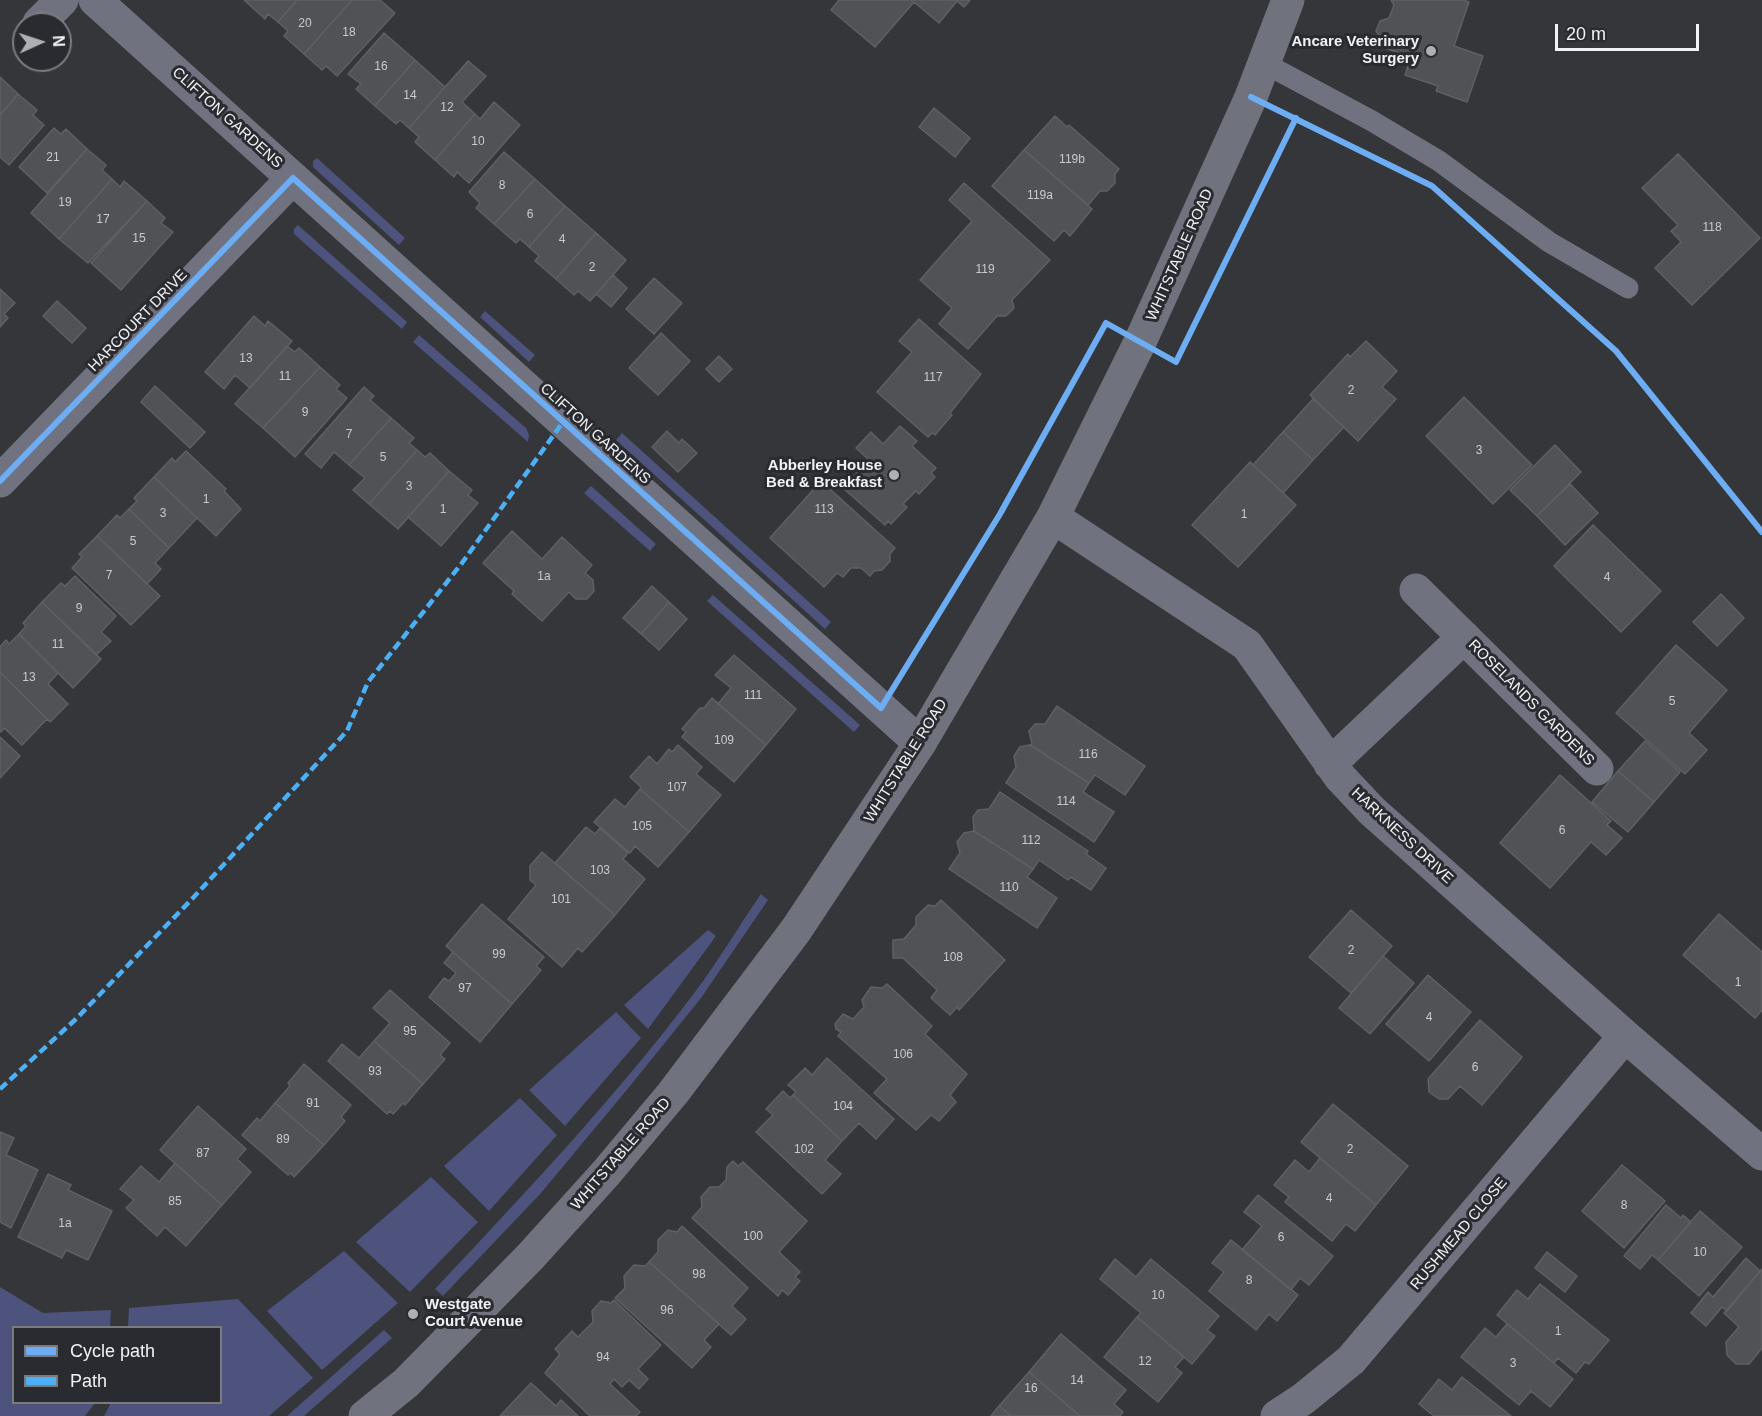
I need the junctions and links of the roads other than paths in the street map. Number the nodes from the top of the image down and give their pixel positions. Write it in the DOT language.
graph roads {
  1 [pos="62,0"];
  2 [pos="95,0"];
  3 [pos="1288,0"];
  4 [pos="50,12"];
  5 [pos="1264,63"];
  6 [pos="293,178"];
  7 [pos="1628,288"];
  8 [pos="0,481"];
  9 [pos="1053,517"];
  10 [pos="1416,590"];
  11 [pos="1464,637"];
  12 [pos="920,743"];
  13 [pos="1330,764"];
  14 [pos="1598,769"];
  15 [pos="1625,1036"];
  16 [pos="1762,1154"];
  17 [pos="365,1416"];
  18 [pos="1277,1416"];
  1 -- 4 [label="street"];
  2 -- 6 [label="street, CLIFTON GARDENS"];
  3 -- 5 [label="main road, WHITSTABLE ROAD"];
  5 -- 7 [label="lane"];
  5 -- 9 [label="main road, WHITSTABLE ROAD"];
  6 -- 8 [label="street, HARCOURT DRIVE"];
  6 -- 12 [label="street, CLIFTON GARDENS"];
  9 -- 12 [label="main road, WHITSTABLE ROAD"];
  9 -- 13 [label="street, HARKNESS DRIVE"];
  10 -- 11 [label="street, ROSELANDS GARDENS"];
  11 -- 13 [label="street, ROSELANDS GARDENS"];
  11 -- 14 [label="street, ROSELANDS GARDENS"];
  12 -- 17 [label="main road, WHITSTABLE ROAD"];
  13 -- 15 [label="street, HARKNESS DRIVE"];
  15 -- 16 [label="street, HARKNESS DRIVE"];
  15 -- 18 [label="street, RUSHMEAD CLOSE"];
}
